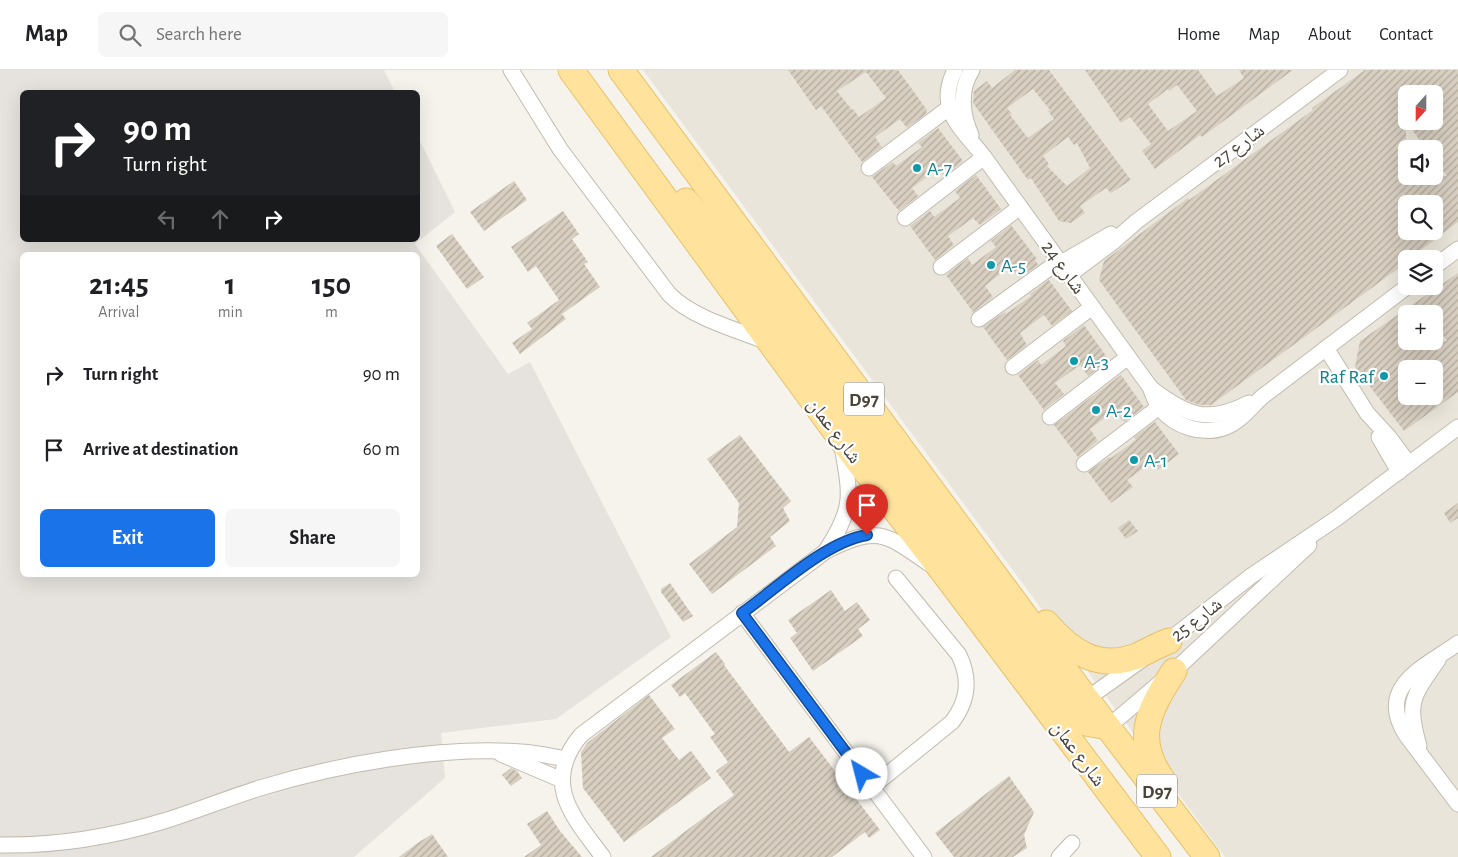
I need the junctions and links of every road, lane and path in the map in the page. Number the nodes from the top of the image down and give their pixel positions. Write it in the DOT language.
graph roads {
  1 [pos="511,70"];
  2 [pos="572,70"];
  3 [pos="621,70"];
  4 [pos="955,70"];
  5 [pos="972,70"];
  6 [pos="1340,70"];
  7 [pos="950,107"];
  8 [pos="620,136"];
  9 [pos="980,152"];
  10 [pos="869,168"];
  11 [pos="1020,206"];
  12 [pos="905,218"];
  13 [pos="1458,249"];
  14 [pos="1443,260"];
  15 [pos="1063,266"];
  16 [pos="941,267"];
  17 [pos="1398,294"];
  18 [pos="1092,306"];
  19 [pos="979,319"];
  20 [pos="772,344"];
  21 [pos="1321,352"];
  22 [pos="1128,357"];
  23 [pos="1013,367"];
  24 [pos="1150,387"];
  25 [pos="1262,396"];
  26 [pos="1159,407"];
  27 [pos="1050,417"];
  28 [pos="1458,427"];
  29 [pos="841,440"];
  30 [pos="1084,464"];
  31 [pos="1404,468"];
  32 [pos="1337,518"];
  33 [pos="826,551"];
  34 [pos="980,556"];
  35 [pos="947,577"];
  36 [pos="896,578"];
  37 [pos="742,613"];
  38 [pos="1169,640"];
  39 [pos="1458,643"];
  40 [pos="1174,671"];
  41 [pos="1071,711"];
  42 [pos="1108,727"];
  43 [pos="495,752"];
  44 [pos="566,758"];
  45 [pos="562,780"];
  46 [pos="872,787"];
  47 [pos="1458,804"];
  48 [pos="1072,843"];
  49 [pos="0,845"];
  50 [pos="1207,856"];
  51 [pos="603,857"];
  52 [pos="924,857"];
  53 [pos="1059,857"];
  54 [pos="1158,857"];
  1 -- 20 [label="street"];
  2 -- 8 [label="main road, شارع عمان / D97"];
  3 -- 34 [label="main road, شارع عمان / D97"];
  4 -- 7 [label="street"];
  5 -- 9 [label="street"];
  6 -- 15 [label="street, شارع 27"];
  7 -- 9 [label="street"];
  7 -- 10 [label="street"];
  8 -- 20 [label="main road, شارع عمان / D97"];
  8 -- 41 [label="main road"];
  9 -- 11 [label="street, شارع 24"];
  9 -- 12 [label="street"];
  11 -- 15 [label="street, شارع 24"];
  11 -- 16 [label="street"];
  13 -- 14 [label="street"];
  15 -- 18 [label="street, شارع 24"];
  15 -- 19 [label="street, شارع 27"];
  17 -- 21 [label="street, شارع 24"];
  18 -- 22 [label="street, شارع 24"];
  18 -- 23 [label="street"];
  20 -- 29 [label="main road, شارع عمان / D97"];
  21 -- 25 [label="street, شارع 24"];
  21 -- 31 [label="street"];
  22 -- 24 [label="street, شارع 24"];
  22 -- 27 [label="street"];
  24 -- 25 [label="street, شارع 24"];
  24 -- 26 [label="street, شارع 24"];
  25 -- 26 [label="street, شارع 24"];
  26 -- 30 [label="street"];
  28 -- 31 [label="street, شارع 25"];
  29 -- 33 [label="street"];
  29 -- 35 [label="main road, شارع عمان / D97"];
  31 -- 32 [label="street, شارع 25"];
  32 -- 38 [label="street, شارع 25"];
  32 -- 40 [label="street, شارع 25"];
  33 -- 35 [label="street"];
  33 -- 37 [label="street"];
  34 -- 38 [label="main road"];
  34 -- 41 [label="main road, شارع عمان / D97"];
  35 -- 41 [label="main road, شارع عمان / D97"];
  36 -- 46 [label="street"];
  37 -- 44 [label="street"];
  37 -- 46 [label="street"];
  38 -- 41 [label="street, شارع 25"];
  39 -- 47 [label="street"];
  40 -- 42 [label="street, شارع 25"];
  40 -- 50 [label="main road"];
  41 -- 42 [label="main road"];
  41 -- 54 [label="main road, شارع عمان / D97"];
  42 -- 50 [label="main road, شارع عمان / D97"];
  43 -- 44 [label="street"];
  43 -- 45 [label="street"];
  43 -- 49 [label="street"];
  44 -- 45 [label="street"];
  45 -- 51 [label="street"];
  46 -- 52 [label="street"];
  48 -- 53 [label="street"];
}
